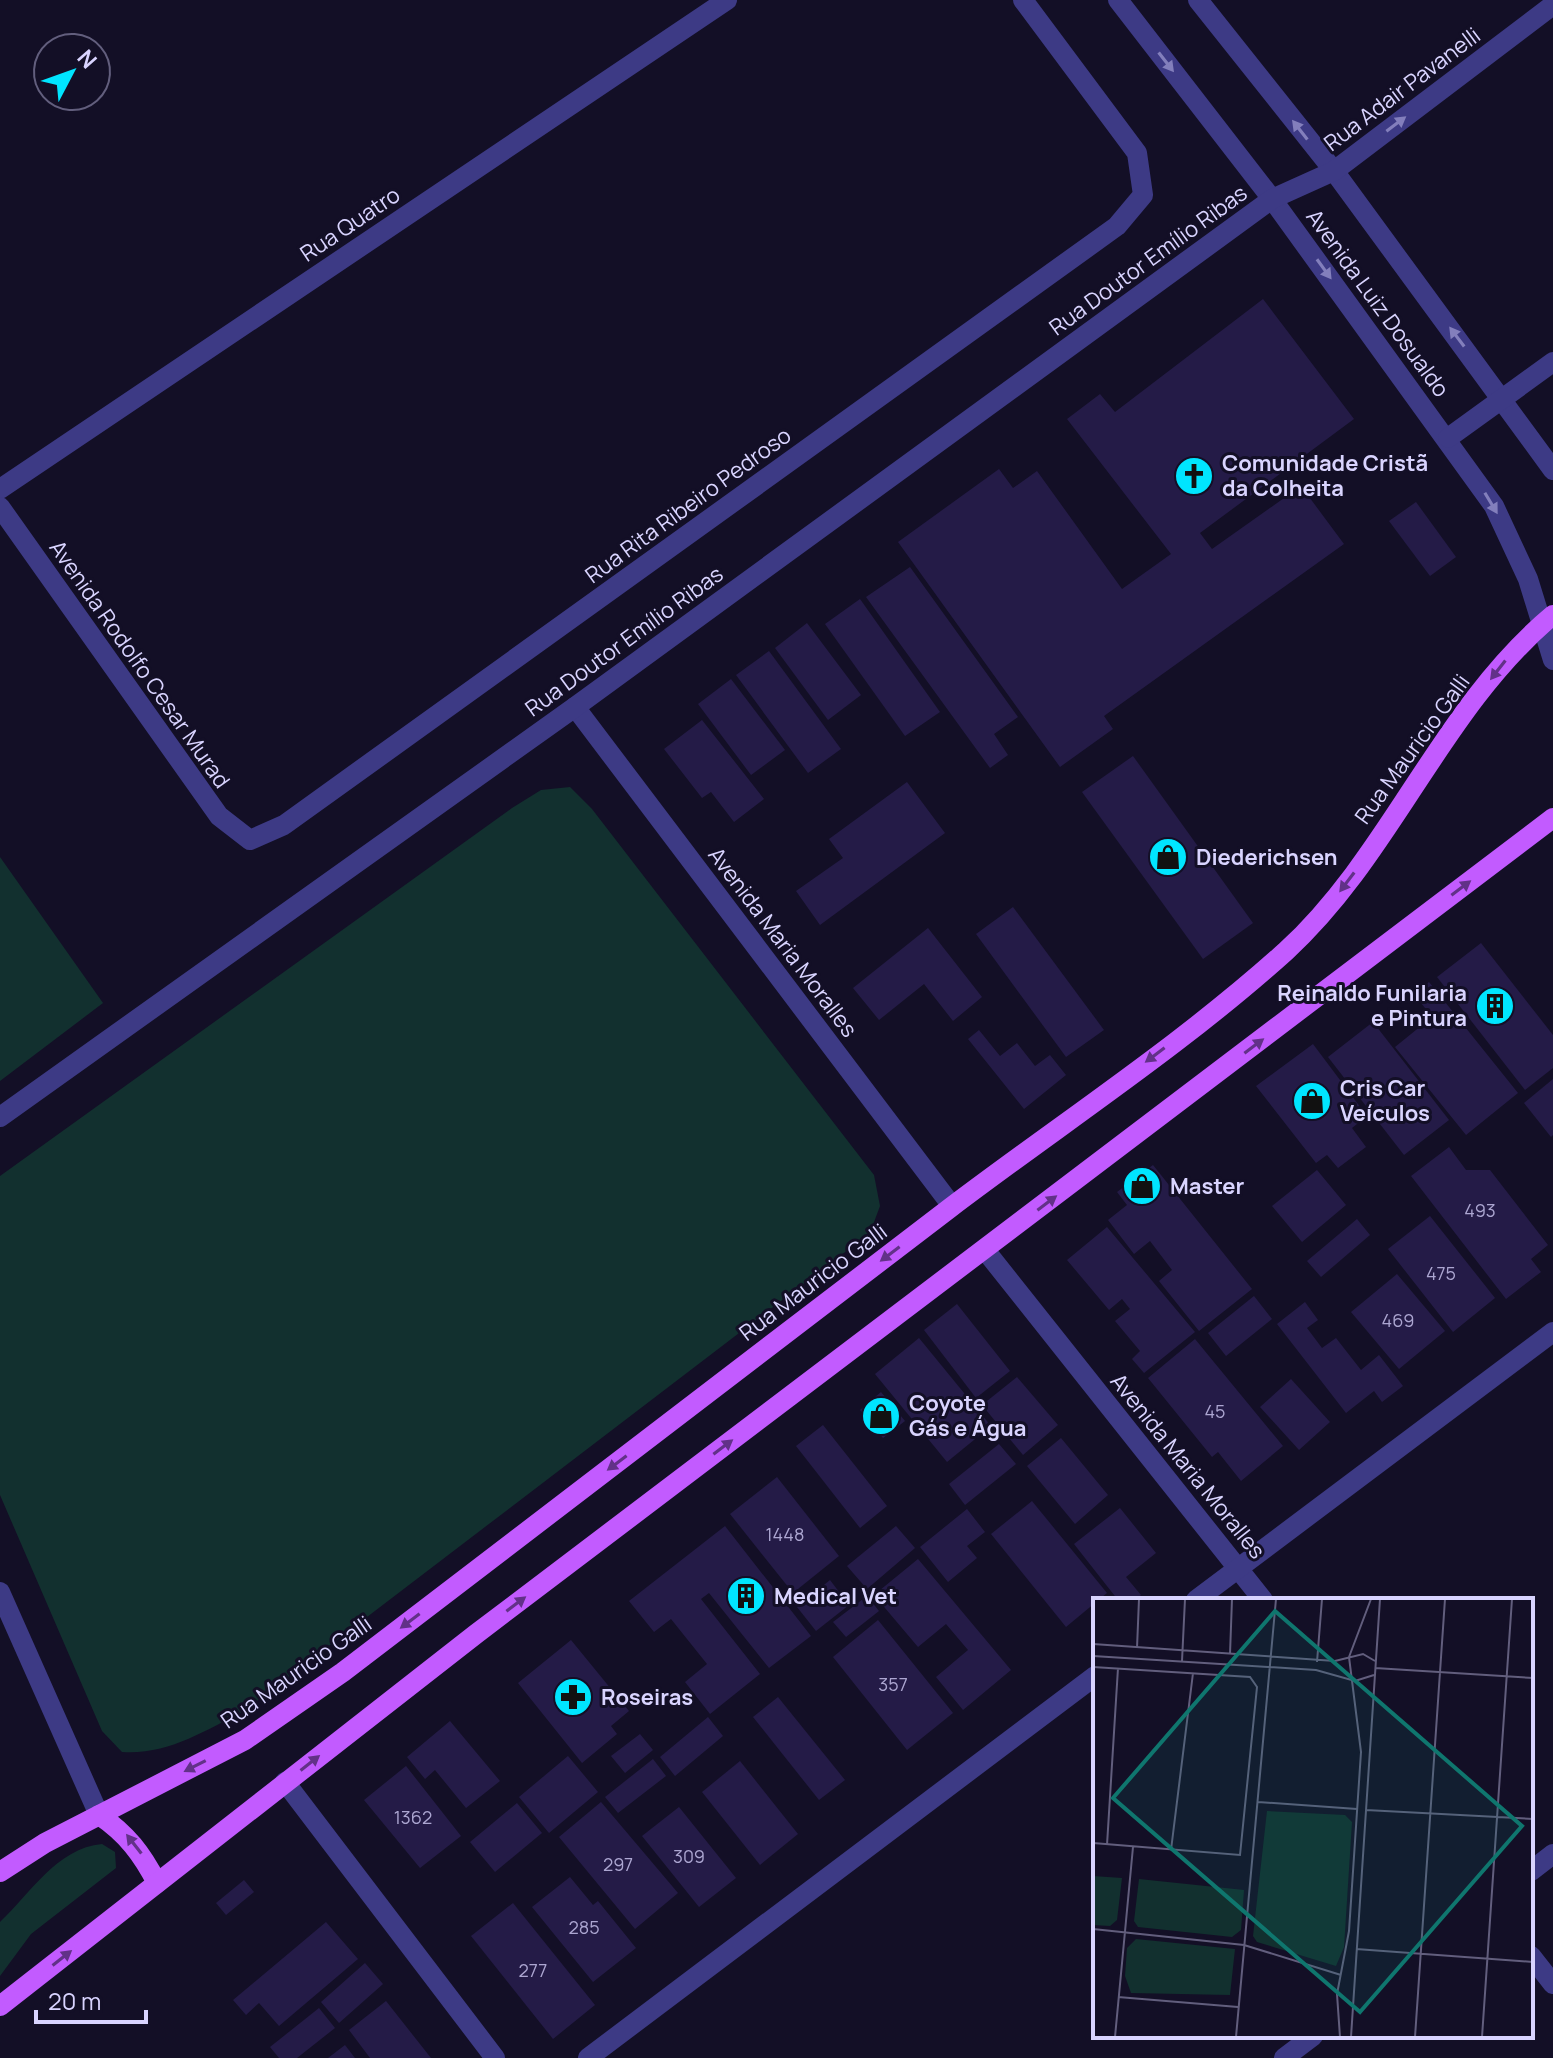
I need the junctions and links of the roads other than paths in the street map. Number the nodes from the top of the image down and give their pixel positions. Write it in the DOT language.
graph roads {
  1 [pos="727,0"];
  2 [pos="1023,0"];
  3 [pos="1118,0"];
  4 [pos="1198,0"];
  5 [pos="1553,5"];
  6 [pos="1334,171"];
  7 [pos="1272,199"];
  8 [pos="1553,362"];
  9 [pos="1504,399"];
  10 [pos="1448,438"];
  11 [pos="1553,470"];
  12 [pos="0,489"];
  13 [pos="0,507"];
  14 [pos="1547,620"];
  15 [pos="1553,660"];
  16 [pos="575,707"];
  17 [pos="1553,818"];
  18 [pos="250,840"];
  19 [pos="0,1117"];
  20 [pos="952,1206"];
  21 [pos="985,1250"];
  22 [pos="1553,1332"];
  23 [pos="1239,1568"];
  24 [pos="0,1592"];
  25 [pos="1199,1598"];
  26 [pos="1262,1598"];
  27 [pos="1093,1678"];
  28 [pos="285,1782"];
  29 [pos="99,1815"];
  30 [pos="1553,1854"];
  31 [pos="1533,1869"];
  32 [pos="0,1872"];
  33 [pos="157,1883"];
  34 [pos="1533,1959"];
  35 [pos="1553,1984"];
  36 [pos="0,2006"];
  37 [pos="1310,2038"];
  38 [pos="495,2058"];
  39 [pos="588,2058"];
  40 [pos="1284,2058"];
  1 -- 12 [label="street, Rua Quatro"];
  2 -- 18 [label="street, Rua Rita Ribeiro Pedroso"];
  3 -- 7 [label="street, Avenida Luiz Dosualdo, one-way"];
  6 -- 4 [label="street, Avenida Luiz Dosualdo, one-way"];
  6 -- 5 [label="street, Rua Adair Pavanelli, one-way"];
  6 -- 7 [label="street, Rua Adair Pavanelli"];
  9 -- 6 [label="street, Avenida Luiz Dosualdo, one-way"];
  7 -- 10 [label="street, Avenida Luiz Dosualdo, one-way"];
  7 -- 16 [label="street, Rua Doutor Emílio Ribas"];
  8 -- 9 [label="street"];
  9 -- 10 [label="street"];
  9 -- 11 [label="street, Avenida Luiz Dosualdo"];
  10 -- 14 [label="street, Avenida Luiz Dosualdo, one-way"];
  13 -- 18 [label="street, Avenida Rodolfo Cesar Murad"];
  14 -- 15 [label="street, Avenida Luiz Dosualdo"];
  14 -- 20 [label="main road, Rua Mauricio Galli, one-way"];
  16 -- 19 [label="street, Rua Doutor Emílio Ribas"];
  16 -- 20 [label="street, Avenida Maria Moralles"];
  21 -- 17 [label="main road, one-way"];
  20 -- 29 [label="main road, Rua Mauricio Galli, one-way"];
  21 -- 23 [label="street, Avenida Maria Moralles"];
  28 -- 21 [label="main road, one-way"];
  22 -- 23 [label="street"];
  23 -- 25 [label="street"];
  23 -- 26 [label="street, Avenida Maria Moralles"];
  24 -- 29 [label="street"];
  27 -- 39 [label="street"];
  28 -- 33 [label="main road"];
  28 -- 38 [label="street"];
  29 -- 32 [label="main road, Rua Mauricio Galli"];
  33 -- 29 [label="main road, one-way"];
  30 -- 31 [label="street"];
  36 -- 33 [label="main road, one-way"];
  34 -- 35 [label="street"];
  37 -- 40 [label="street"];
}
